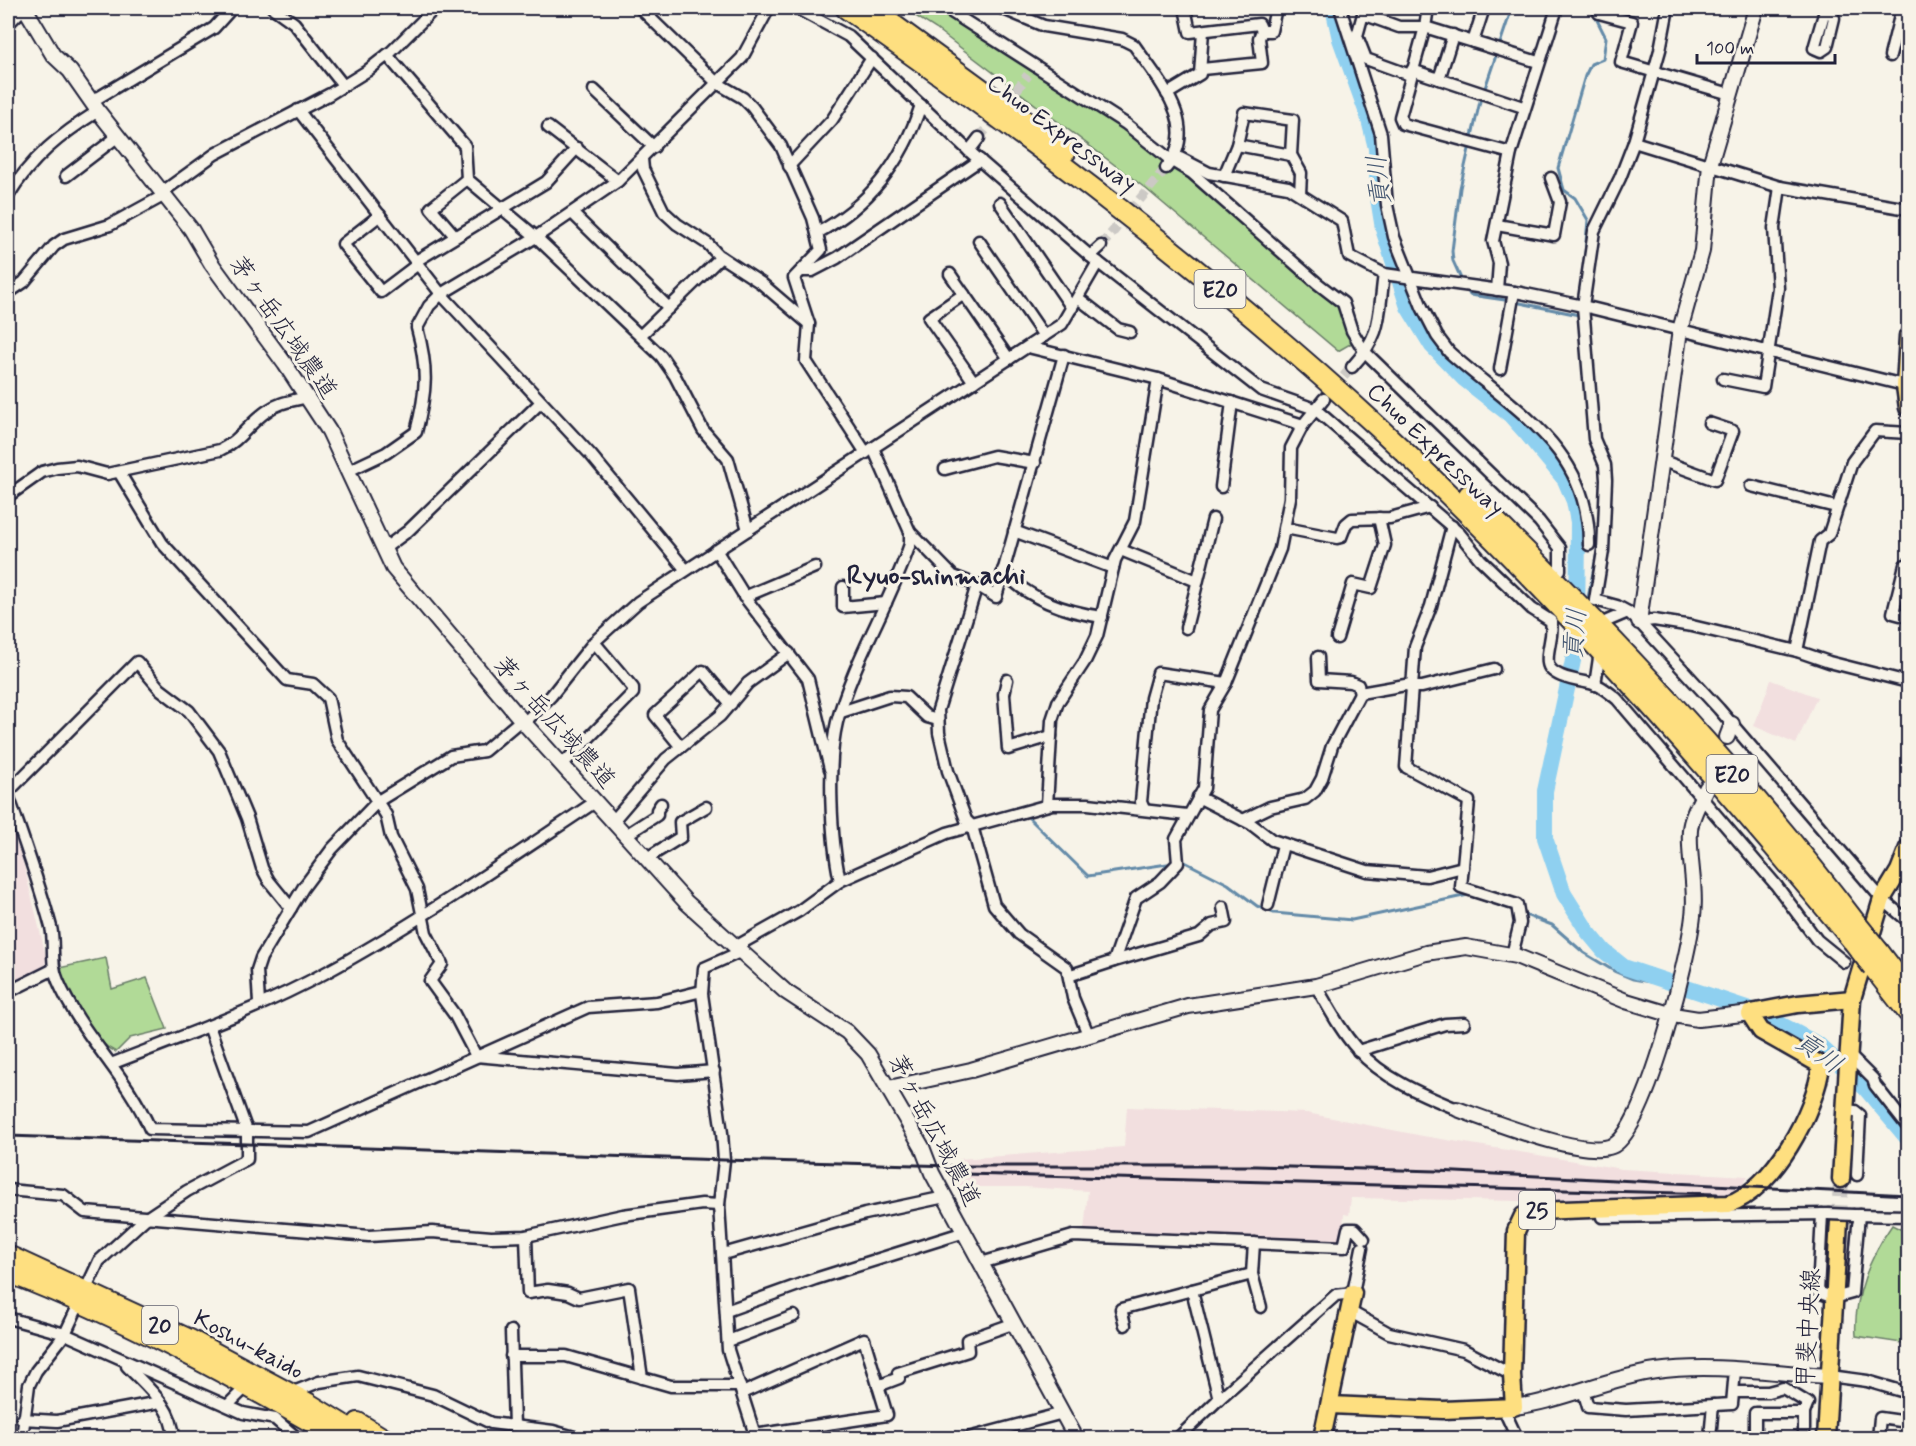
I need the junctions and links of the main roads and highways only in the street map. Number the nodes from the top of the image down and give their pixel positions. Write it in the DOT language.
graph roads {
  1 [pos="846,8"];
  2 [pos="870,8"];
  3 [pos="1908,336"];
  4 [pos="1907,386"];
  5 [pos="1908,408"];
  6 [pos="1558,607"];
  7 [pos="1908,848"];
  8 [pos="1904,872"];
  9 [pos="1876,960"];
  10 [pos="1908,990"];
  11 [pos="1852,999"];
  12 [pos="1908,1012"];
  13 [pos="1849,1177"];
  14 [pos="1840,1216"];
  15 [pos="8,1255"];
  16 [pos="8,1273"];
  17 [pos="1353,1293"];
  18 [pos="82,1296"];
  19 [pos="283,1398"];
  20 [pos="309,1403"];
  21 [pos="1331,1405"];
  22 [pos="323,1438"];
  23 [pos="337,1438"];
  24 [pos="366,1438"];
  25 [pos="384,1438"];
  26 [pos="1322,1438"];
  27 [pos="1826,1438"];
  1 -- 6 [label="highway, Chuo Expressway / E20"];
  2 -- 6 [label="highway, Chuo Expressway / E20"];
  3 -- 4 [label="main road"];
  4 -- 5 [label="main road"];
  6 -- 9 [label="highway, Chuo Expressway / E20, bridge"];
  7 -- 8 [label="main road"];
  8 -- 11 [label="main road"];
  9 -- 10 [label="highway, Chuo Expressway / E20"];
  9 -- 12 [label="highway, Chuo Expressway / E20"];
  11 -- 13 [label="main road"];
  11 -- 21 [label="main road, 25"];
  14 -- 27 [label="main road, 甲斐中央線"];
  15 -- 18 [label="highway, Koshu-kaido / 20"];
  16 -- 18 [label="highway, Koshu-kaido / 20"];
  17 -- 21 [label="main road"];
  18 -- 19 [label="highway, Koshu-kaido / 20"];
  18 -- 19 [label="highway, Koshu-kaido / 20"];
  19 -- 20 [label="highway, Koshu-kaido / 20"];
  19 -- 22 [label="highway, 20"];
  19 -- 23 [label="highway, Koshu-kaido / 20"];
  20 -- 24 [label="highway, Koshu-kaido / 20"];
  20 -- 25 [label="highway, 20"];
  21 -- 26 [label="main road"];
}
